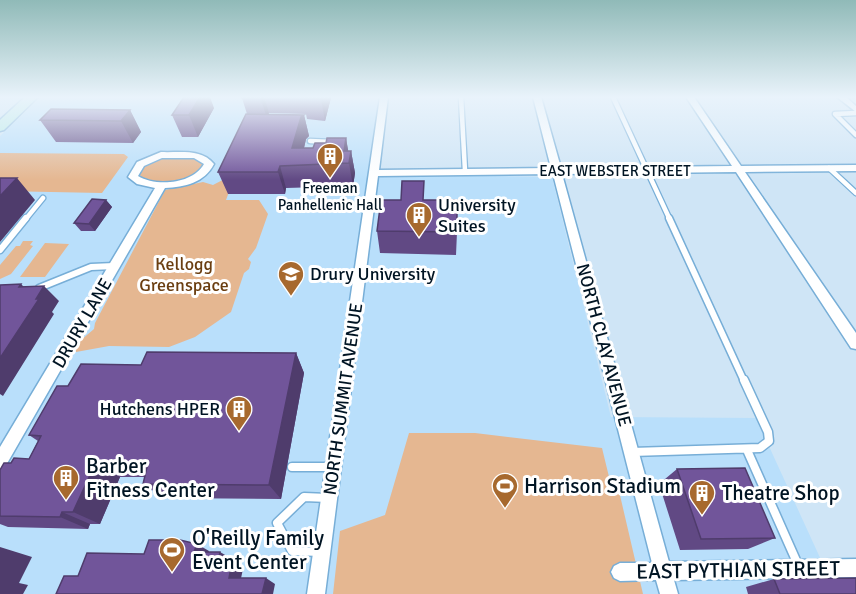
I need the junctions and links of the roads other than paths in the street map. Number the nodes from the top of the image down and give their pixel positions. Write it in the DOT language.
graph roads {
  1 [pos="380,125"];
  2 [pos="462,125"];
  3 [pos="545,125"];
  4 [pos="626,125"];
  5 [pos="708,125"];
  6 [pos="310,141"];
  7 [pos="342,142"];
  8 [pos="829,168"];
  9 [pos="856,168"];
  10 [pos="738,170"];
  11 [pos="465,171"];
  12 [pos="558,171"];
  13 [pos="647,171"];
  14 [pos="374,172"];
  15 [pos="162,184"];
  16 [pos="856,193"];
  17 [pos="43,198"];
  18 [pos="0,250"];
  19 [pos="115,266"];
  20 [pos="33,288"];
  21 [pos="856,344"];
  22 [pos="747,450"];
  23 [pos="632,452"];
  24 [pos="2,455"];
  25 [pos="292,467"];
  26 [pos="333,467"];
  27 [pos="329,498"];
  28 [pos="321,552"];
  29 [pos="856,568"];
  30 [pos="800,570"];
  31 [pos="620,572"];
  32 [pos="663,572"];
  33 [pos="316,594"];
  34 [pos="669,594"];
  1 -- 14 [label="street, NORTH SUMMIT AVENUE"];
  2 -- 11 [label="lane"];
  3 -- 12 [label="street, NORTH CLAY AVENUE"];
  4 -- 13 [label="lane"];
  5 -- 10 [label="street"];
  6 -- 7 [label="lane"];
  8 -- 9 [label="street, EAST WEBSTER STREET"];
  8 -- 10 [label="street, EAST WEBSTER STREET"];
  8 -- 16 [label="lane"];
  10 -- 13 [label="street, EAST WEBSTER STREET"];
  10 -- 21 [label="street"];
  11 -- 12 [label="street, EAST WEBSTER STREET"];
  11 -- 14 [label="street, EAST WEBSTER STREET"];
  12 -- 13 [label="street, EAST WEBSTER STREET"];
  12 -- 23 [label="street, NORTH CLAY AVENUE"];
  13 -- 22 [label="lane"];
  14 -- 26 [label="street, NORTH SUMMIT AVENUE"];
  15 -- 15 [label="street"];
  15 -- 19 [label="street, DRURY LANE"];
  17 -- 18 [label="lane"];
  19 -- 20 [label="lane"];
  19 -- 24 [label="street, DRURY LANE"];
  22 -- 23 [label="lane"];
  22 -- 30 [label="lane"];
  23 -- 32 [label="street, NORTH CLAY AVENUE"];
  25 -- 26 [label="lane"];
  26 -- 27 [label="street, NORTH SUMMIT AVENUE"];
  27 -- 28 [label="street, NORTH SUMMIT AVENUE"];
  27 -- 28 [label="lane"];
  28 -- 33 [label="street, NORTH SUMMIT AVENUE"];
  29 -- 30 [label="street, EAST PYTHIAN STREET"];
  30 -- 32 [label="street, EAST PYTHIAN STREET"];
  31 -- 32 [label="street, EAST PYTHIAN STREET"];
  32 -- 34 [label="street, NORTH CLAY AVENUE"];
}
